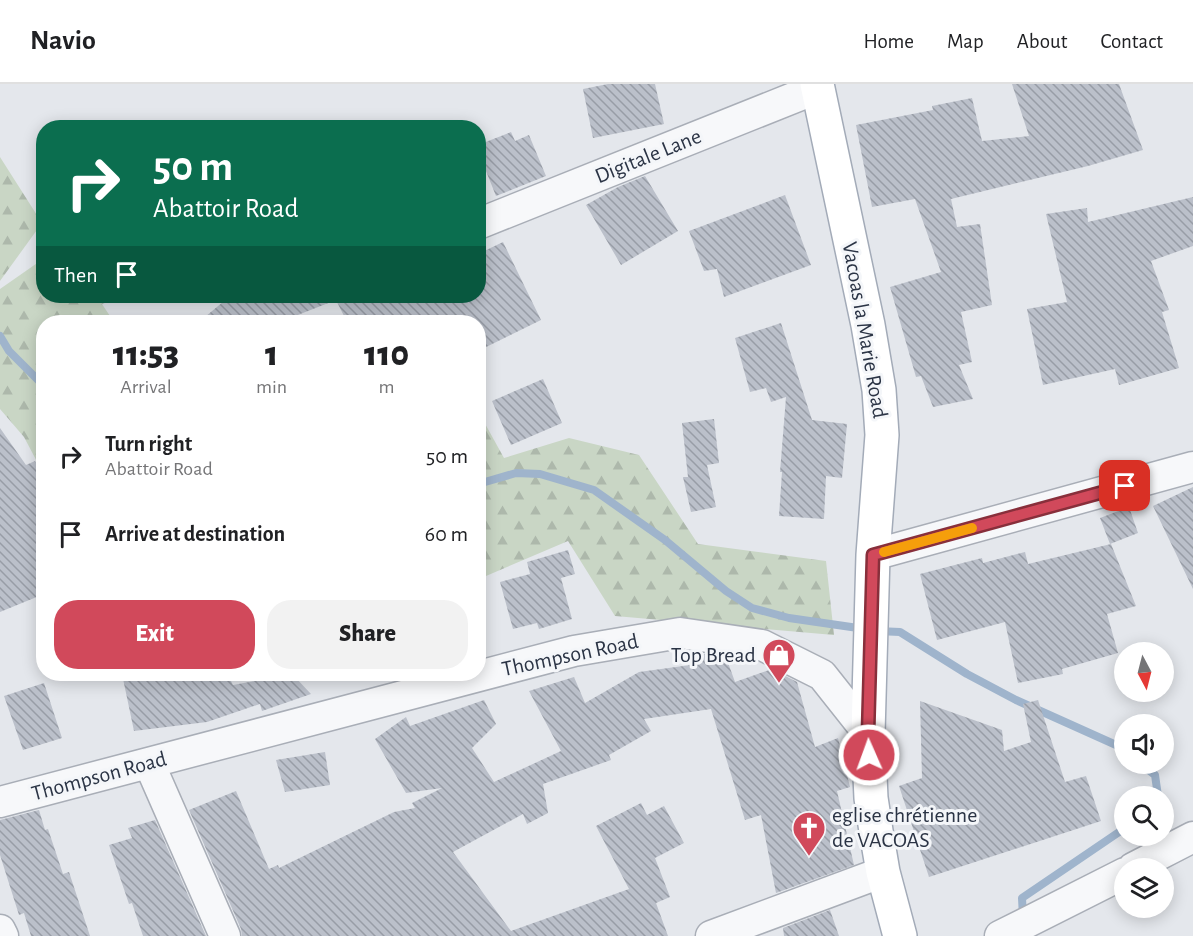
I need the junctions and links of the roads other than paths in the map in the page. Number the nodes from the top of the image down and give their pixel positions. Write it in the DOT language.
graph roads {
  1 [pos="818,86"];
  2 [pos="486,221"];
  3 [pos="1193,468"];
  4 [pos="873,555"];
  5 [pos="486,674"];
  6 [pos="460,681"];
  7 [pos="868,733"];
  8 [pos="148,763"];
  9 [pos="0,802"];
  10 [pos="1193,837"];
  11 [pos="1152,858"];
  12 [pos="883,872"];
  13 [pos="1114,879"];
  14 [pos="0,930"];
  15 [pos="3,936"];
  16 [pos="225,936"];
  17 [pos="711,936"];
  18 [pos="900,936"];
  19 [pos="1000,936"];
  1 -- 2 [label="street, Digitale Lane"];
  1 -- 4 [label="main road, Vacoas la Marie Road"];
  3 -- 4 [label="street"];
  4 -- 7 [label="main road, Vacoas la Marie Road"];
  5 -- 7 [label="street, Thompson Road"];
  6 -- 8 [label="street, Thompson Road"];
  7 -- 12 [label="main road, Vacoas la Marie Road"];
  8 -- 9 [label="street, Thompson Road"];
  8 -- 16 [label="street"];
  10 -- 11 [label="street"];
  12 -- 17 [label="street"];
  12 -- 18 [label="main road, Vacoas la Marie Road"];
  13 -- 19 [label="street"];
  14 -- 15 [label="street"];
}
